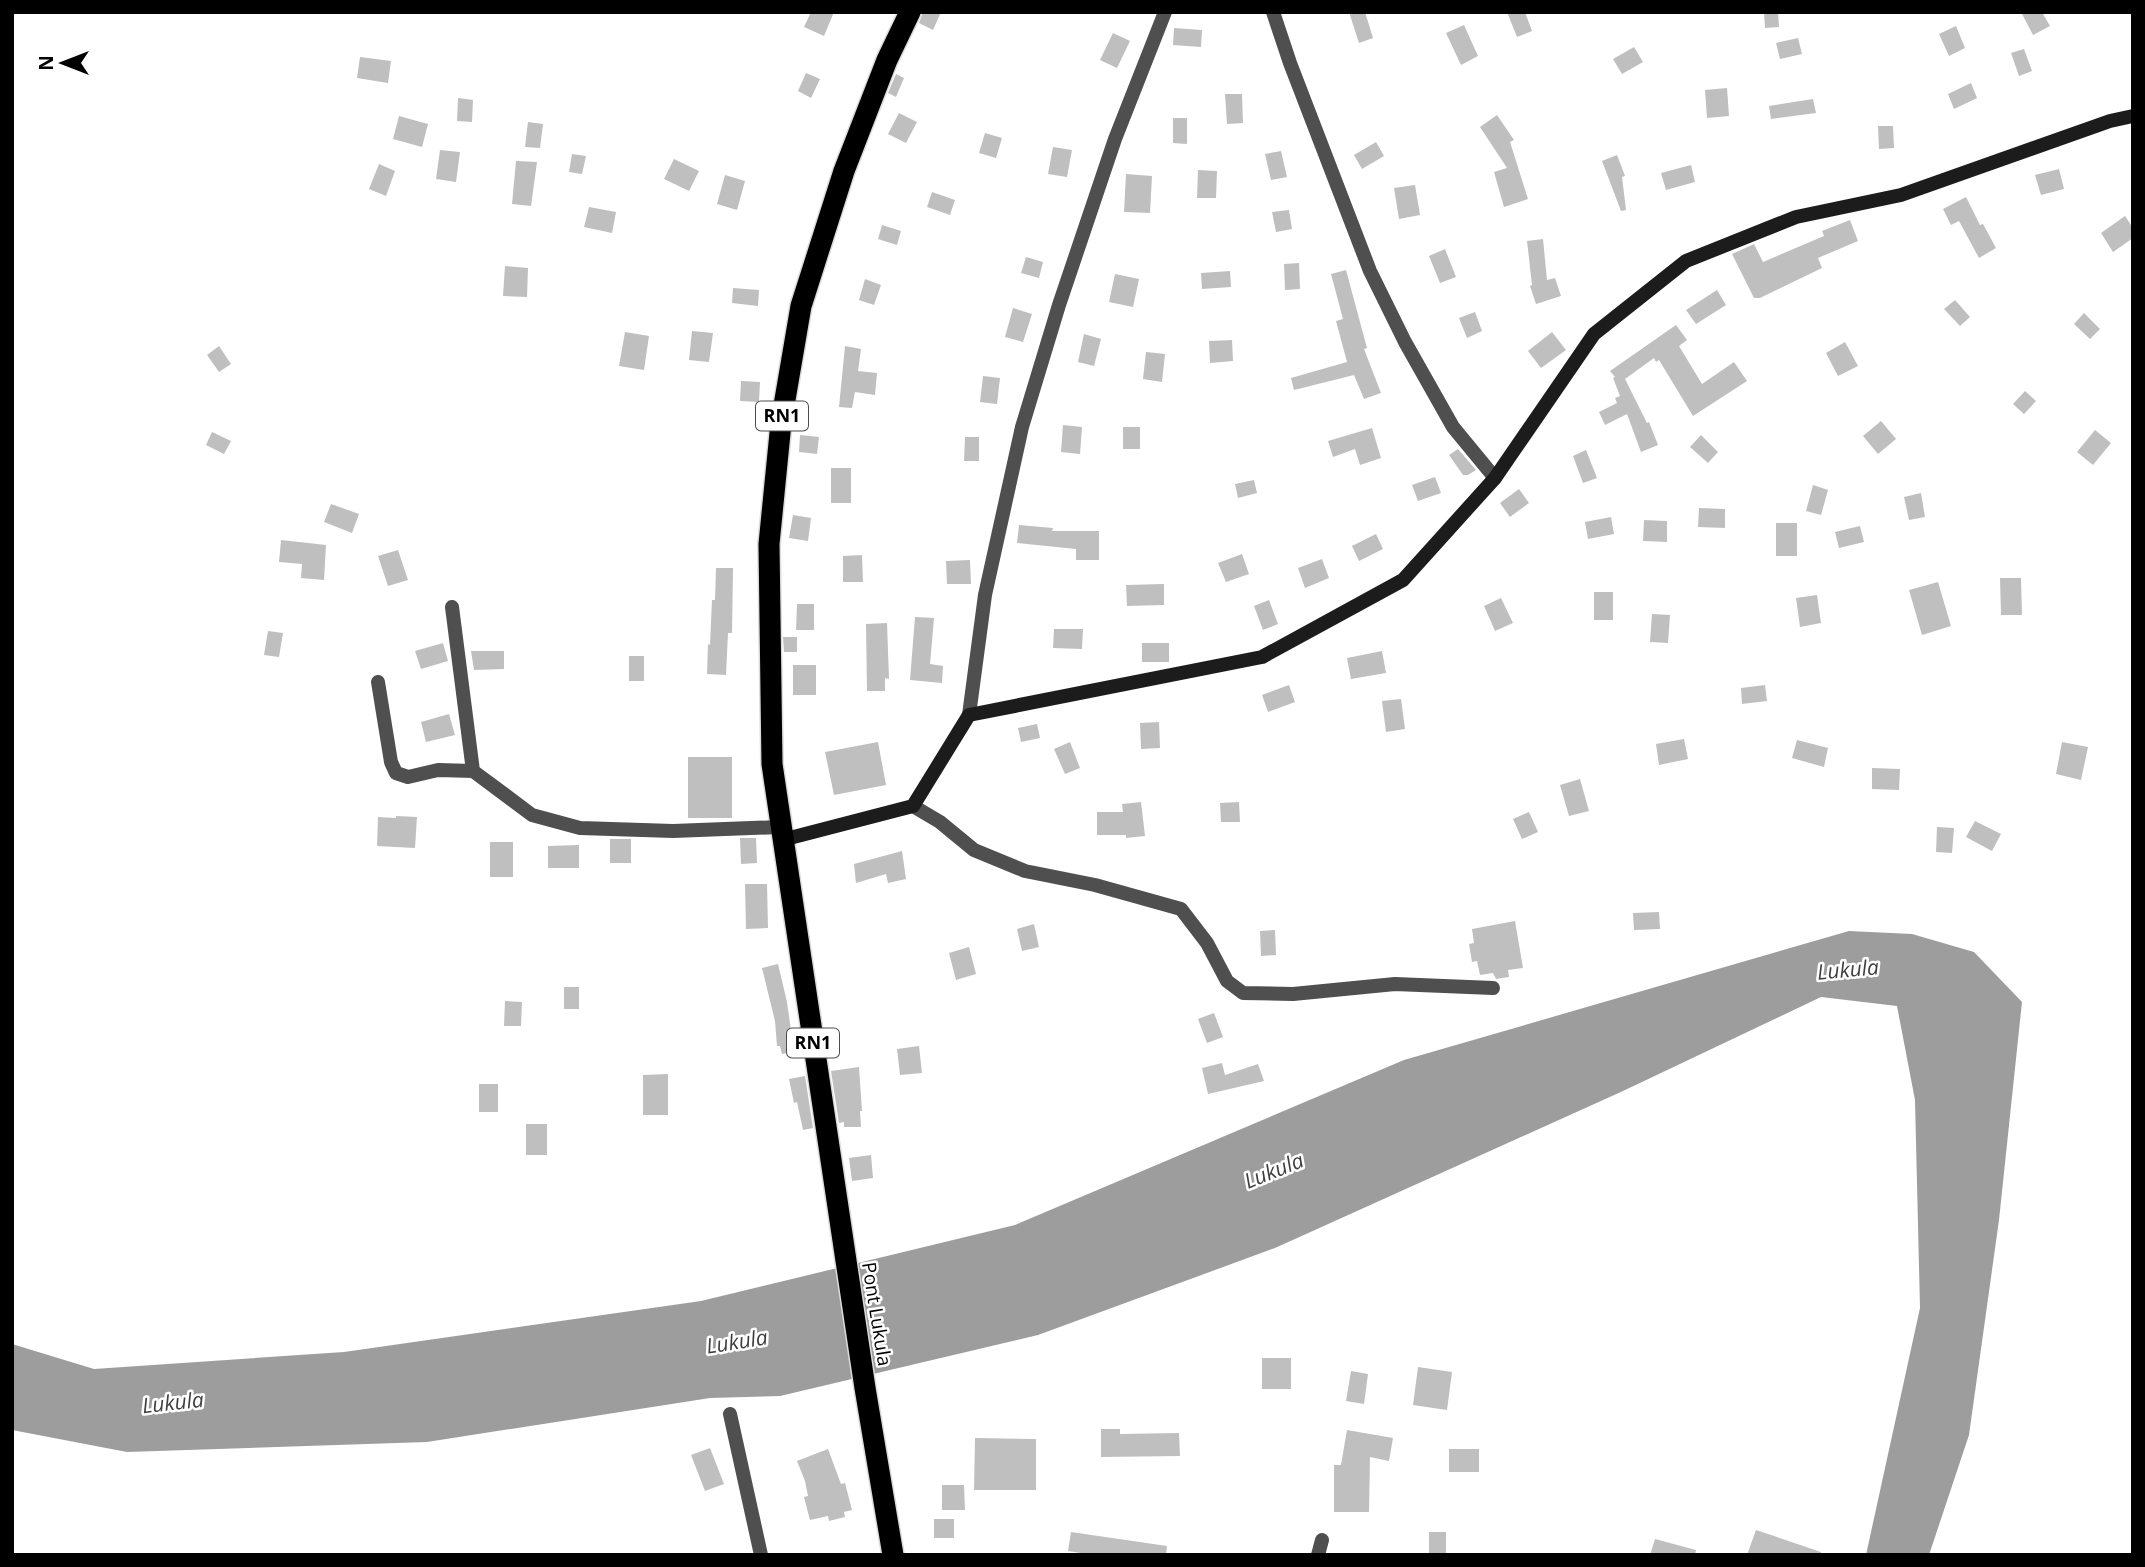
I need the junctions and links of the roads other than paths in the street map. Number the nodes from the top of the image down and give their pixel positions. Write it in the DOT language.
graph roads {
  1 [pos="910,12"];
  2 [pos="1166,12"];
  3 [pos="1273,12"];
  4 [pos="2133,116"];
  5 [pos="1494,478"];
  6 [pos="452,607"];
  7 [pos="378,682"];
  8 [pos="969,715"];
  9 [pos="472,771"];
  10 [pos="913,806"];
  11 [pos="781,834"];
  12 [pos="1493,988"];
  13 [pos="730,1414"];
  14 [pos="761,1555"];
  15 [pos="893,1555"];
  1 -- 11 [label="highway, RN1"];
  2 -- 8 [label="street"];
  3 -- 5 [label="street"];
  4 -- 5 [label="street"];
  5 -- 8 [label="street"];
  6 -- 9 [label="street"];
  7 -- 9 [label="street"];
  8 -- 10 [label="street"];
  9 -- 11 [label="street"];
  10 -- 11 [label="street"];
  10 -- 12 [label="street"];
  11 -- 15 [label="highway, Pont Lukula / RN1"];
  13 -- 14 [label="street"];
}
